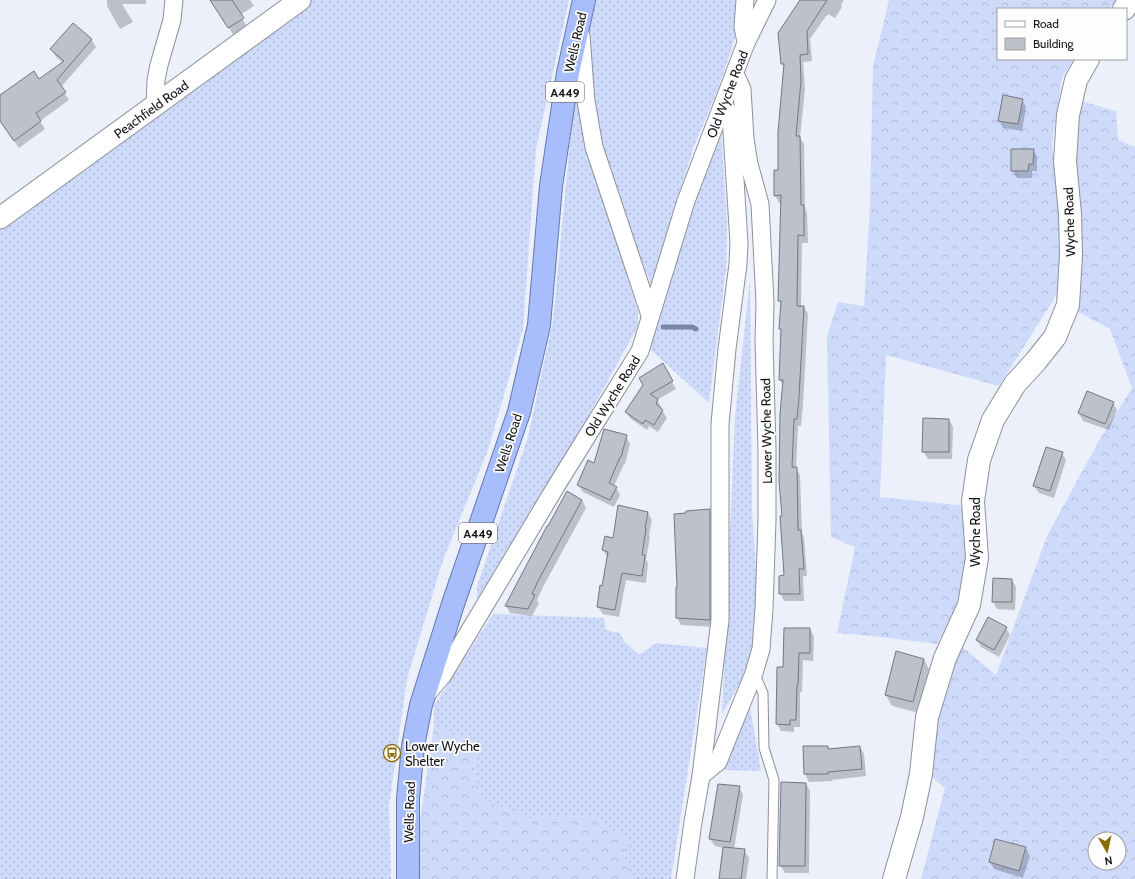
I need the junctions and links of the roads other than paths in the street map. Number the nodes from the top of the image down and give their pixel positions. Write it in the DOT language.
graph roads {
  1 [pos="174,0"];
  2 [pos="300,0"];
  3 [pos="584,0"];
  4 [pos="745,0"];
  5 [pos="767,0"];
  6 [pos="580,22"];
  7 [pos="746,43"];
  8 [pos="1087,60"];
  9 [pos="735,74"];
  10 [pos="723,105"];
  11 [pos="155,107"];
  12 [pos="0,218"];
  13 [pos="650,315"];
  14 [pos="754,673"];
  15 [pos="425,696"];
  16 [pos="701,776"];
  17 [pos="408,879"];
  18 [pos="685,879"];
  19 [pos="772,879"];
  20 [pos="894,879"];
  1 -- 11 [label="street"];
  2 -- 11 [label="street, Peachfield Road"];
  3 -- 6 [label="highway, Wells Road / A449"];
  4 -- 7 [label="street"];
  5 -- 7 [label="street, Old Wyche Road"];
  6 -- 13 [label="street"];
  6 -- 15 [label="highway, Wells Road / A449"];
  7 -- 9 [label="street, Old Wyche Road"];
  8 -- 20 [label="main road, Wyche Road"];
  9 -- 10 [label="street, Old Wyche Road"];
  9 -- 14 [label="street, Lower Wyche Road"];
  10 -- 13 [label="street, Old Wyche Road"];
  10 -- 16 [label="street"];
  11 -- 12 [label="street, Peachfield Road"];
  13 -- 15 [label="street, Old Wyche Road"];
  14 -- 16 [label="street, Lower Wyche Road"];
  14 -- 19 [label="lane"];
  15 -- 17 [label="highway, Wells Road / A449"];
  16 -- 18 [label="street"];
}
